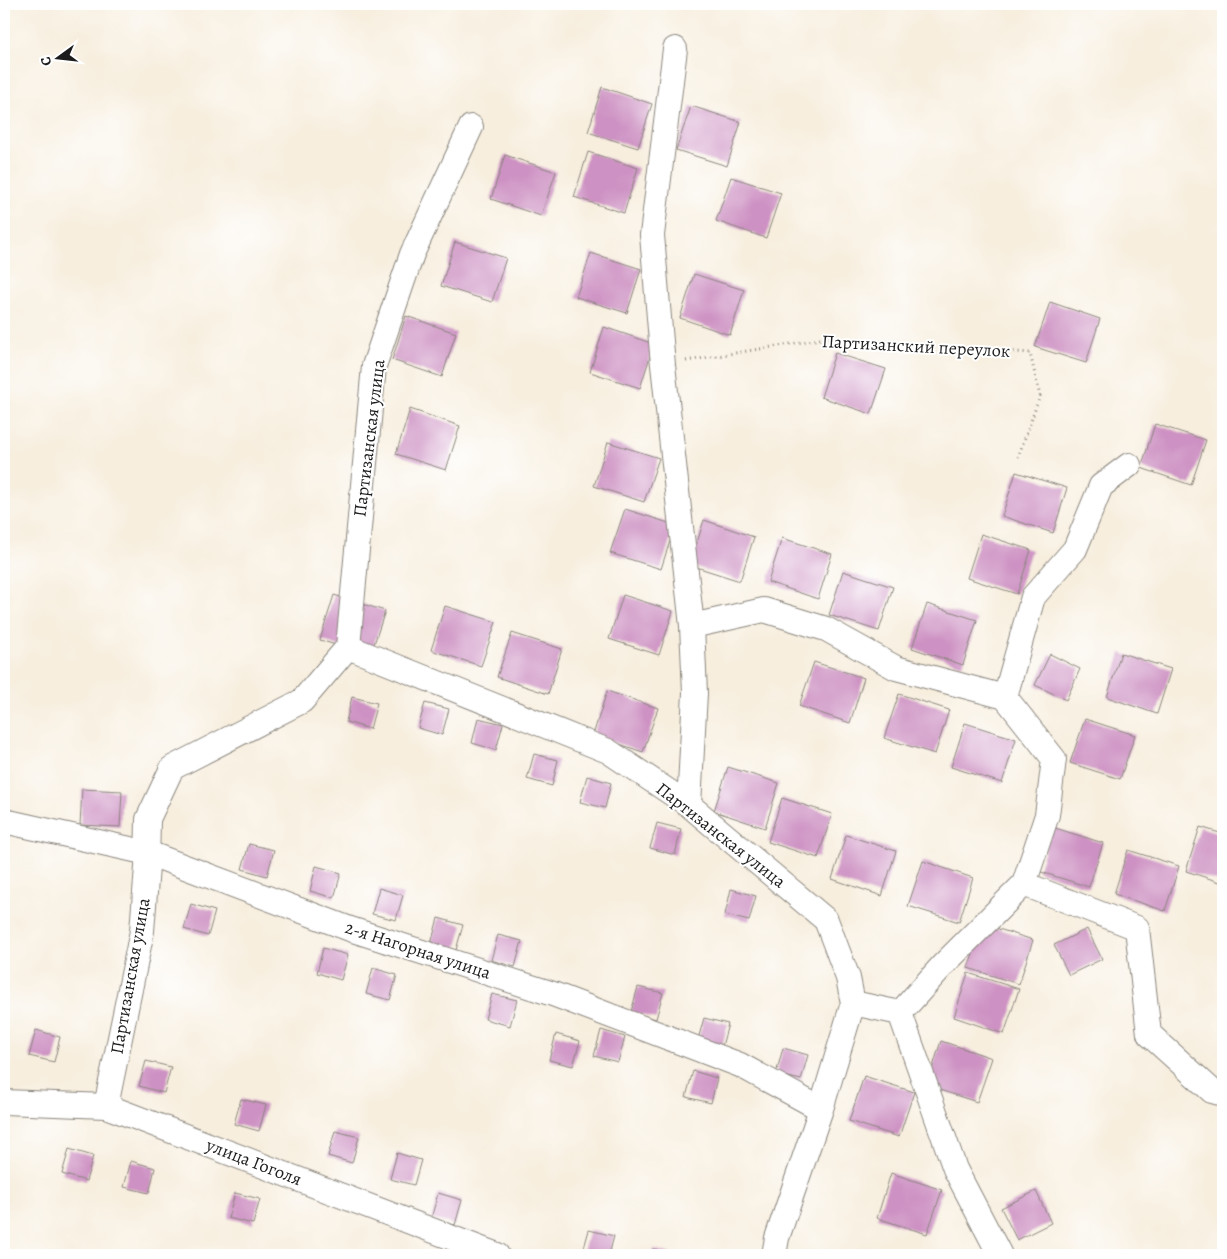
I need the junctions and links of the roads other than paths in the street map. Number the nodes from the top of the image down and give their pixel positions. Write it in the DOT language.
graph roads {
  1 [pos="676,49"];
  2 [pos="471,127"];
  3 [pos="1129,465"];
  4 [pos="692,626"];
  5 [pos="348,647"];
  6 [pos="1004,698"];
  7 [pos="689,805"];
  8 [pos="4,821"];
  9 [pos="148,853"];
  10 [pos="1024,884"];
  11 [pos="853,1002"];
  12 [pos="900,1013"];
  13 [pos="1223,1094"];
  14 [pos="4,1102"];
  15 [pos="106,1106"];
  16 [pos="821,1109"];
  17 [pos="497,1255"];
  18 [pos="774,1255"];
  19 [pos="1000,1255"];
  1 -- 4 [label="street"];
  2 -- 5 [label="street, Партизанская улица"];
  3 -- 6 [label="street"];
  4 -- 6 [label="street"];
  4 -- 7 [label="street"];
  5 -- 7 [label="street, Партизанская улица"];
  5 -- 9 [label="street, Партизанская улица"];
  6 -- 10 [label="street"];
  7 -- 11 [label="street, Партизанская улица"];
  8 -- 9 [label="street, 2-я Нагорная улица"];
  9 -- 15 [label="street, Партизанская улица"];
  9 -- 16 [label="street, 2-я Нагорная улица"];
  10 -- 12 [label="street"];
  10 -- 13 [label="street"];
  11 -- 12 [label="street"];
  11 -- 16 [label="street"];
  12 -- 19 [label="street"];
  14 -- 15 [label="street, улица Гоголя"];
  15 -- 17 [label="street, улица Гоголя"];
  16 -- 18 [label="street"];
}
